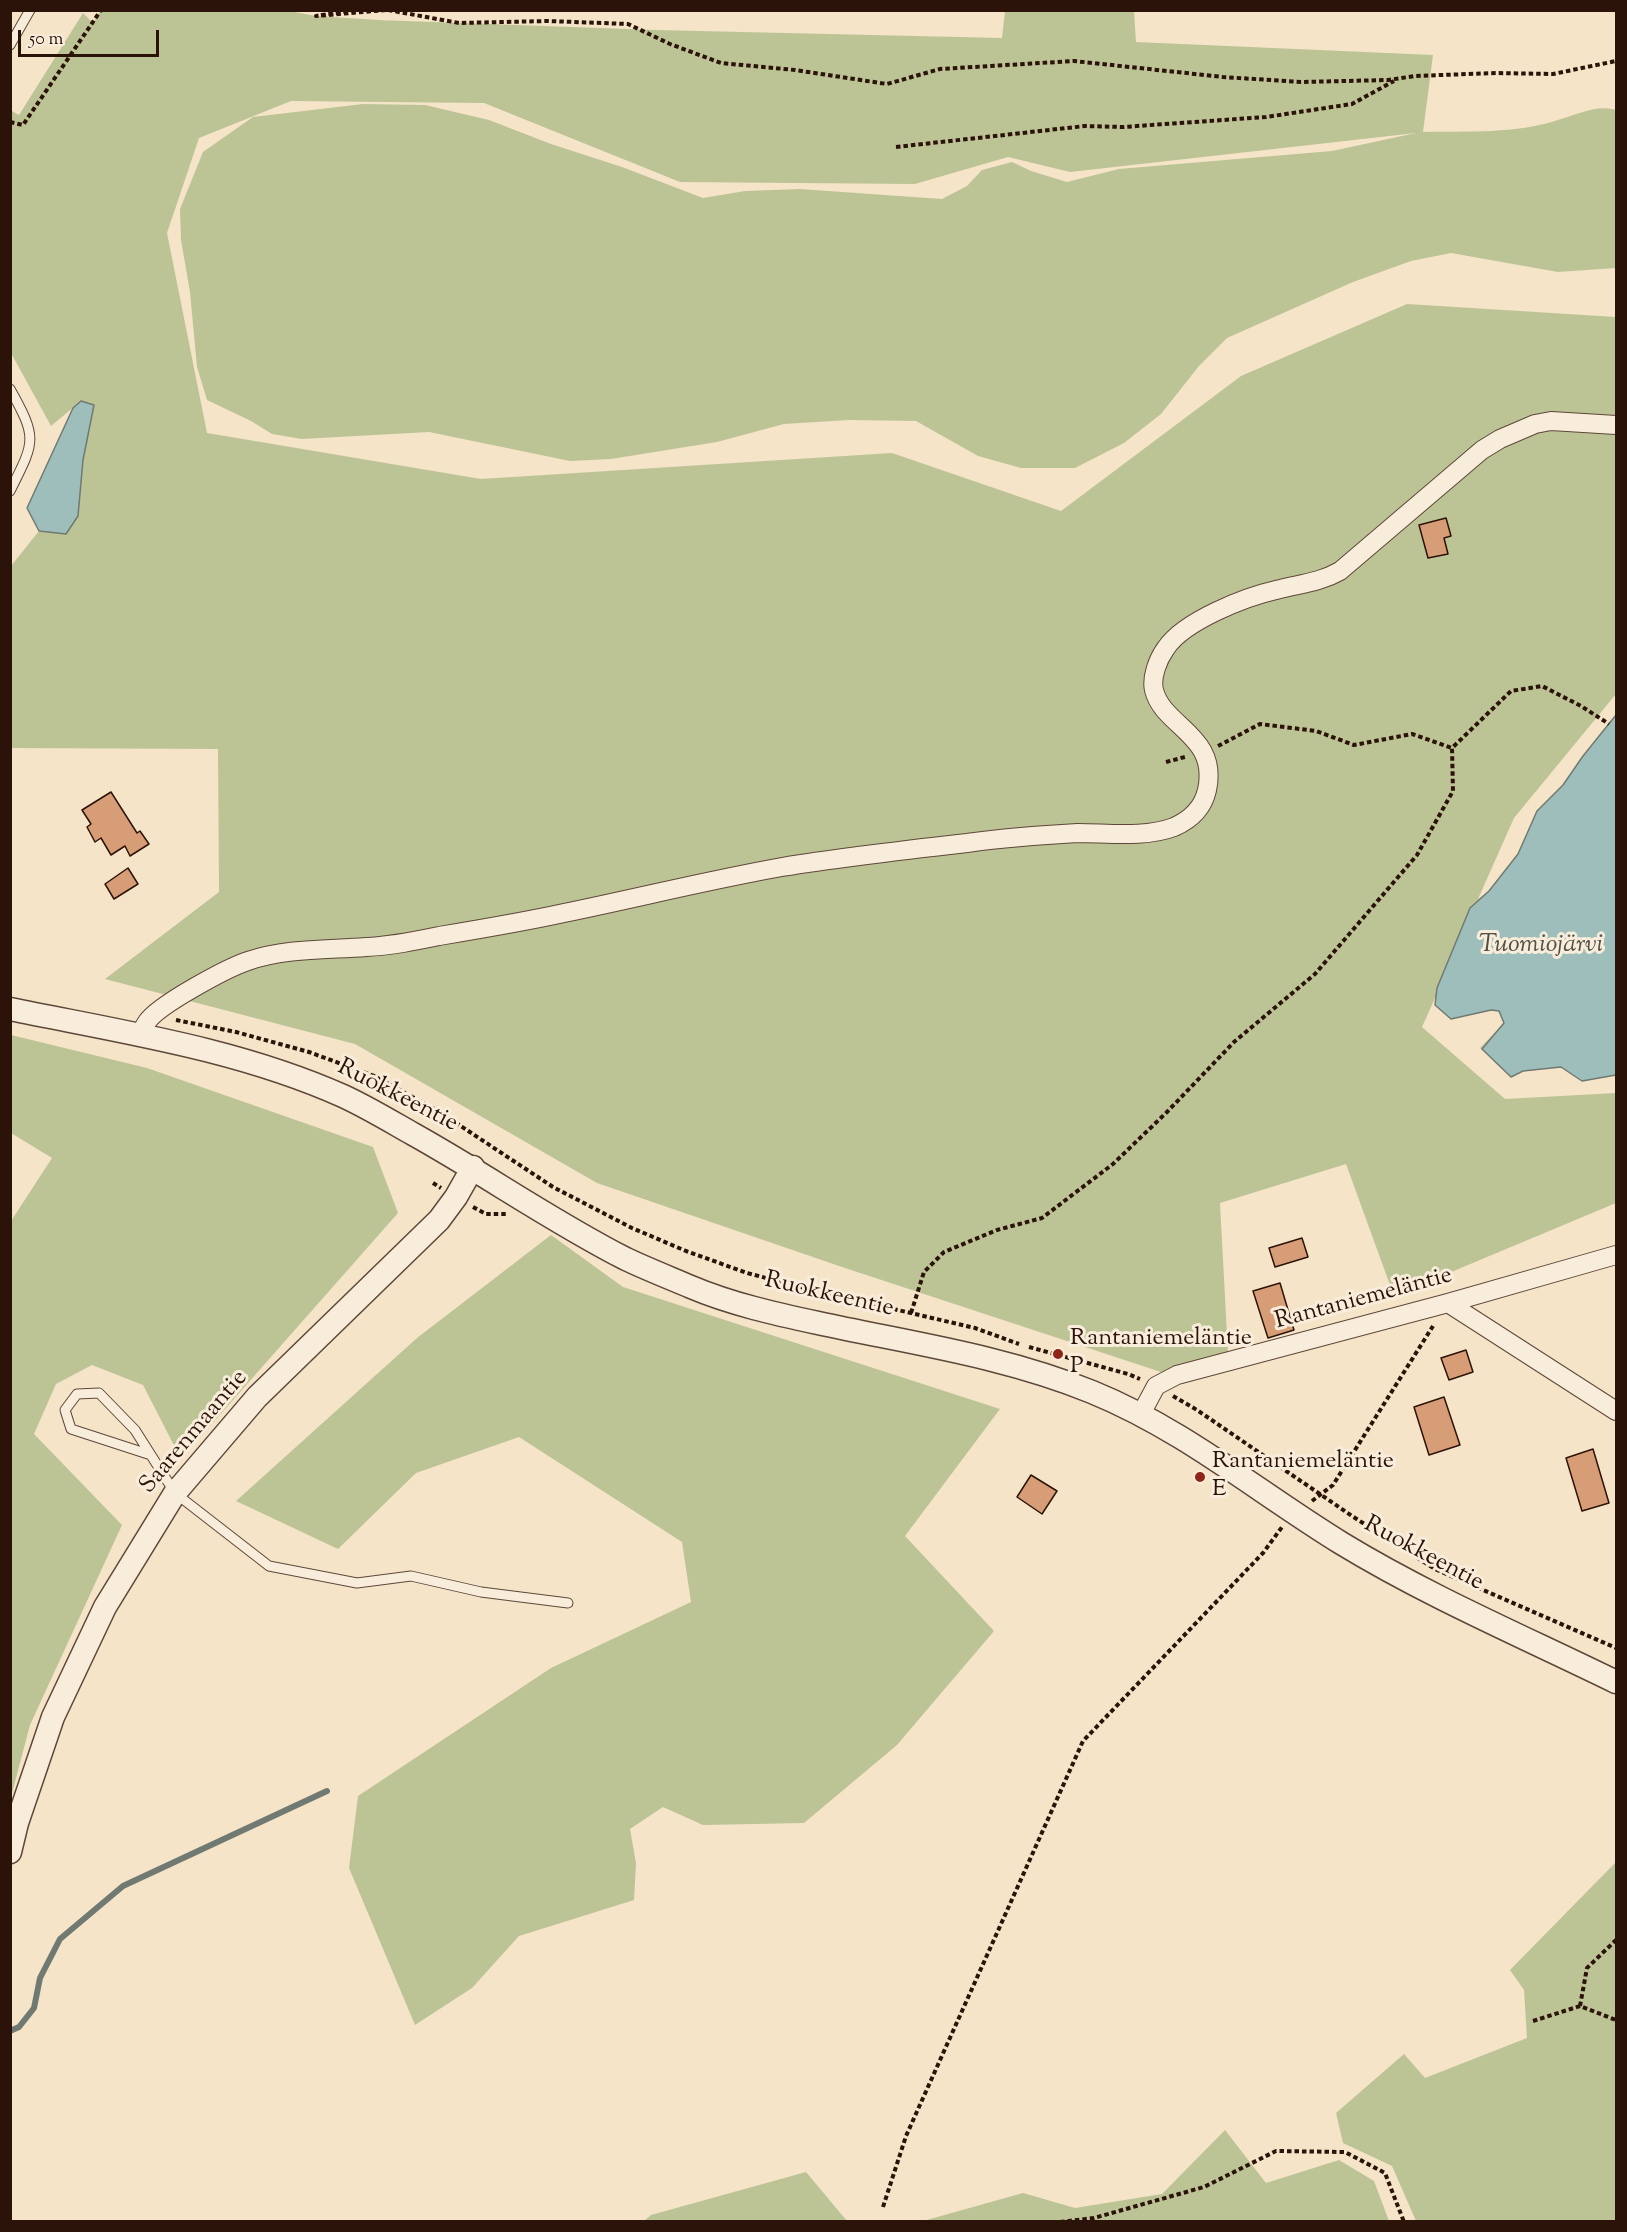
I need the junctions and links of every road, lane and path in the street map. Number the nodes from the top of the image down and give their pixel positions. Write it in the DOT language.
graph roads {
  1 [pos="30,10"];
  2 [pos="101,10"];
  3 [pos="355,10"];
  4 [pos="387,10"];
  5 [pos="10,45"];
  6 [pos="1617,61"];
  7 [pos="1398,79"];
  8 [pos="10,122"];
  9 [pos="896,147"];
  10 [pos="10,390"];
  11 [pos="1617,425"];
  12 [pos="10,491"];
  13 [pos="1609,724"];
  14 [pos="1452,748"];
  15 [pos="1203,753"];
  16 [pos="1166,762"];
  17 [pos="10,1009"];
  18 [pos="153,1015"];
  19 [pos="140,1035"];
  20 [pos="472,1167"];
  21 [pos="1617,1256"];
  22 [pos="1448,1303"];
  23 [pos="910,1313"];
  24 [pos="1156,1386"];
  25 [pos="1617,1411"];
  26 [pos="1141,1414"];
  27 [pos="151,1455"];
  28 [pos="175,1493"];
  29 [pos="1321,1495"];
  30 [pos="1293,1511"];
  31 [pos="568,1603"];
  32 [pos="1617,1648"];
  33 [pos="1617,1682"];
  34 [pos="10,1852"];
  35 [pos="1617,1940"];
  36 [pos="1580,2006"];
  37 [pos="1617,2020"];
  38 [pos="1533,2021"];
  39 [pos="883,2207"];
  40 [pos="1060,2222"];
  41 [pos="1404,2222"];
  1 -- 5 [label="lane"];
  2 -- 8 [label="path"];
  3 -- 4 [label="path"];
  4 -- 7 [label="path"];
  6 -- 7 [label="path"];
  7 -- 9 [label="path"];
  10 -- 12 [label="lane"];
  11 -- 15 [label="street"];
  13 -- 14 [label="path"];
  14 -- 15 [label="path"];
  14 -- 23 [label="path"];
  15 -- 16 [label="path"];
  15 -- 18 [label="street"];
  17 -- 19 [label="street, Ruokkeentie"];
  18 -- 19 [label="street"];
  18 -- 23 [label="path"];
  19 -- 20 [label="street, Ruokkeentie"];
  20 -- 26 [label="street, Ruokkeentie"];
  20 -- 28 [label="street, Saarenmaantie"];
  21 -- 22 [label="street, Rantaniemeläntie"];
  22 -- 24 [label="street, Rantaniemeläntie"];
  22 -- 25 [label="street"];
  22 -- 29 [label="path"];
  23 -- 24 [label="path"];
  24 -- 26 [label="street"];
  24 -- 29 [label="path"];
  26 -- 30 [label="street, Ruokkeentie"];
  27 -- 27 [label="lane"];
  27 -- 28 [label="lane"];
  28 -- 31 [label="lane"];
  28 -- 34 [label="street, Saarenmaantie"];
  29 -- 30 [label="path"];
  29 -- 32 [label="path"];
  30 -- 33 [label="street, Ruokkeentie"];
  30 -- 39 [label="path"];
  35 -- 36 [label="path"];
  36 -- 37 [label="path"];
  36 -- 38 [label="path"];
  40 -- 41 [label="path"];
}
